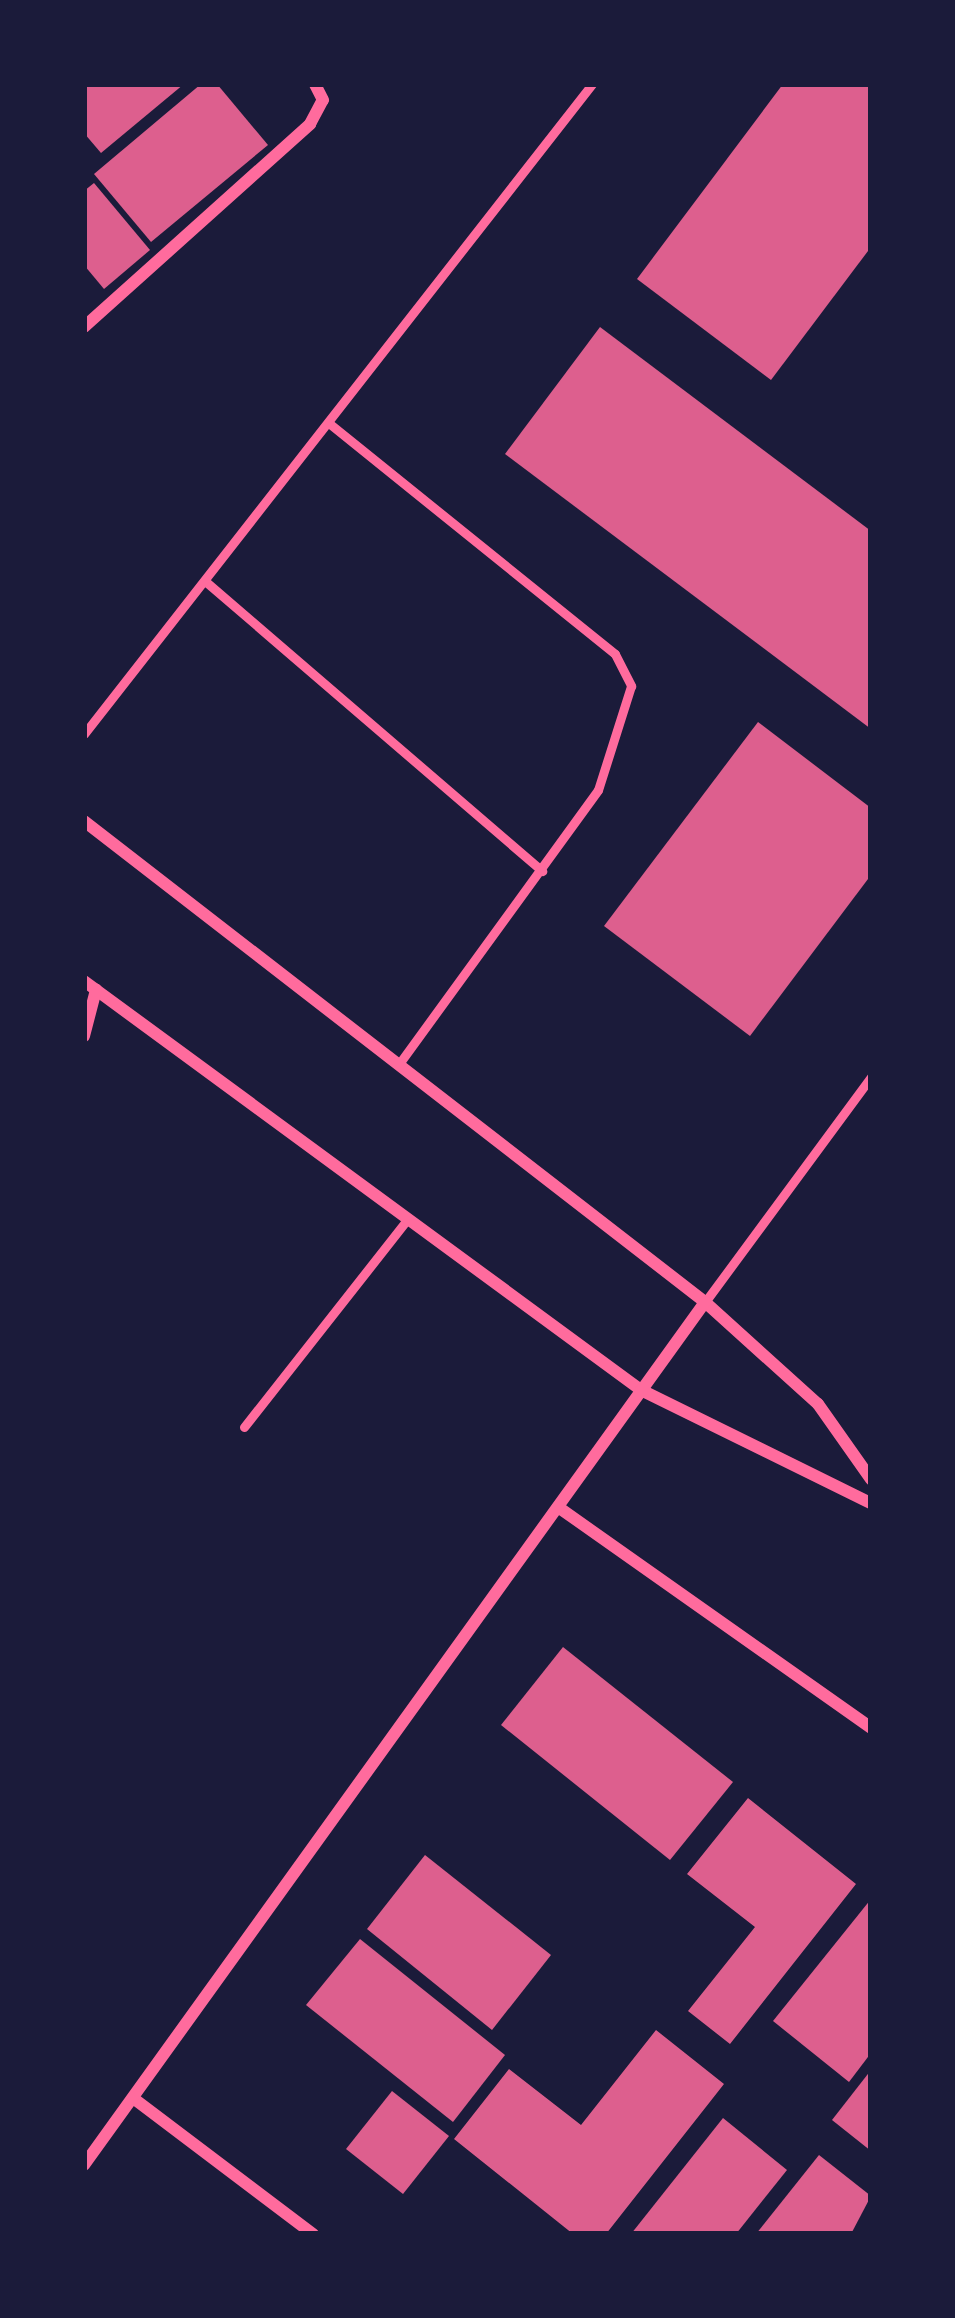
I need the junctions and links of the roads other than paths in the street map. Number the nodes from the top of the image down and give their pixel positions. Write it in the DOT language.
graph roads {
  1 [pos="315,84"];
  2 [pos="592,84"];
  3 [pos="84,327"];
  4 [pos="330,424"];
  5 [pos="205,581"];
  6 [pos="84,734"];
  7 [pos="84,821"];
  8 [pos="542,871"];
  9 [pos="84,981"];
  10 [pos="96,990"];
  11 [pos="84,1036"];
  12 [pos="400,1063"];
  13 [pos="871,1078"];
  14 [pos="407,1220"];
  15 [pos="705,1302"];
  16 [pos="641,1390"];
  17 [pos="244,1426"];
  18 [pos="871,1479"];
  19 [pos="871,1503"];
  20 [pos="558,1507"];
  21 [pos="871,1728"];
  22 [pos="133,2098"];
  23 [pos="84,2165"];
  24 [pos="314,2234"];
  1 -- 3 [label="street"];
  2 -- 4 [label="lane"];
  4 -- 5 [label="lane"];
  4 -- 8 [label="lane"];
  5 -- 6 [label="lane"];
  5 -- 8 [label="lane"];
  7 -- 12 [label="street"];
  8 -- 12 [label="lane"];
  9 -- 10 [label="street"];
  10 -- 11 [label="street"];
  10 -- 14 [label="street"];
  12 -- 15 [label="street"];
  13 -- 15 [label="lane"];
  14 -- 16 [label="street"];
  14 -- 17 [label="lane"];
  15 -- 16 [label="street"];
  15 -- 18 [label="street"];
  16 -- 19 [label="street"];
  16 -- 20 [label="street"];
  20 -- 21 [label="street"];
  20 -- 22 [label="street"];
  22 -- 23 [label="street"];
  22 -- 24 [label="street"];
}
